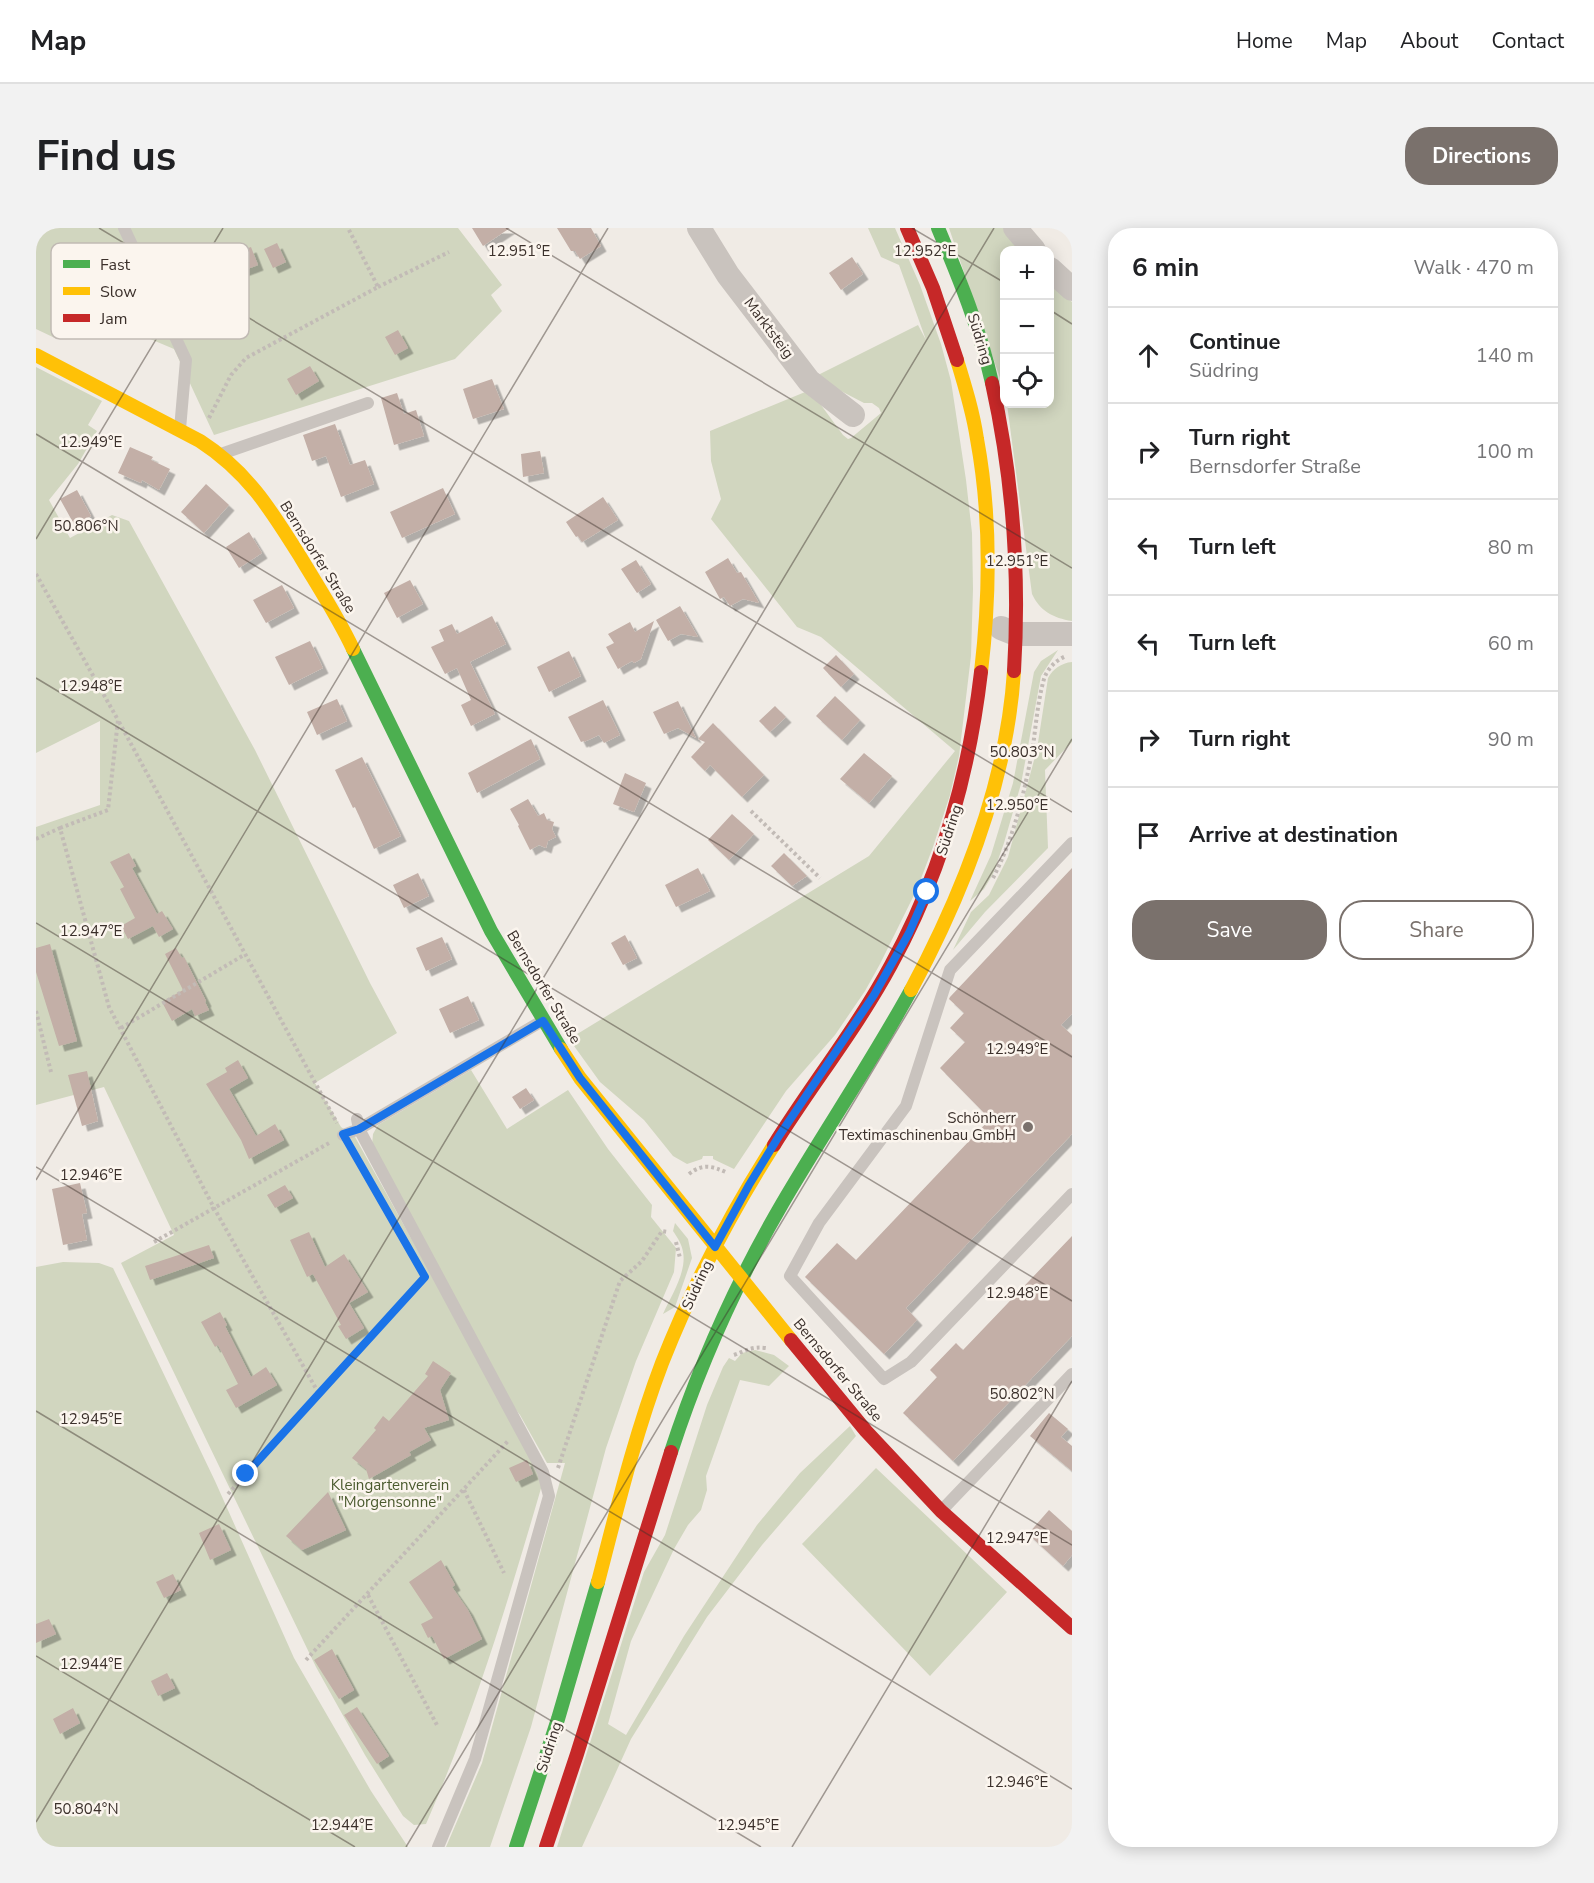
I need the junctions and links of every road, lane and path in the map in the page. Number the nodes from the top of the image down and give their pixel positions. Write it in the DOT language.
graph roads {
  1 [pos="124,228"];
  2 [pos="348,228"];
  3 [pos="699,228"];
  4 [pos="907,228"];
  5 [pos="938,228"];
  6 [pos="1015,228"];
  7 [pos="131,243"];
  8 [pos="1031,246"];
  9 [pos="449,252"];
  10 [pos="1054,273"];
  11 [pos="378,287"];
  12 [pos="1072,289"];
  13 [pos="176,339"];
  14 [pos="36,355"];
  15 [pos="368,403"];
  16 [pos="853,416"];
  17 [pos="180,429"];
  18 [pos="200,441"];
  19 [pos="220,454"];
  20 [pos="36,574"];
  21 [pos="987,622"];
  22 [pos="1016,634"];
  23 [pos="1072,634"];
  24 [pos="118,720"];
  25 [pos="751,811"];
  26 [pos="60,828"];
  27 [pos="36,839"];
  28 [pos="1072,843"];
  29 [pos="820,878"];
  30 [pos="244,955"];
  31 [pos="36,1011"];
  32 [pos="543,1021"];
  33 [pos="121,1028"];
  34 [pos="43,1040"];
  35 [pos="36,1042"];
  36 [pos="51,1072"];
  37 [pos="358,1124"];
  38 [pos="343,1134"];
  39 [pos="1072,1194"];
  40 [pos="214,1208"];
  41 [pos="668,1232"];
  42 [pos="154,1242"];
  43 [pos="715,1247"];
  44 [pos="742,1279"];
  45 [pos="430,1287"];
  46 [pos="710,1345"];
  47 [pos="774,1351"];
  48 [pos="1069,1382"];
  49 [pos="319,1394"];
  50 [pos="514,1435"];
  51 [pos="464,1490"];
  52 [pos="228,1494"];
  53 [pos="549,1496"];
  54 [pos="941,1511"];
  55 [pos="504,1573"];
  56 [pos="368,1595"];
  57 [pos="1072,1628"];
  58 [pos="306,1660"];
  59 [pos="438,1727"];
  60 [pos="438,1847"];
  61 [pos="516,1847"];
  62 [pos="546,1847"];
  1 -- 7 [label="lane"];
  2 -- 11 [label="path"];
  3 -- 16 [label="street, Marktsteig"];
  4 -- 21 [label="main road, Südring"];
  5 -- 22 [label="main road, Südring"];
  6 -- 8 [label="street"];
  9 -- 11 [label="path"];
  10 -- 12 [label="street"];
  11 -- 18 [label="path"];
  13 -- 17 [label="lane"];
  14 -- 17 [label="main road, Bernsdorfer Straße"];
  15 -- 19 [label="lane"];
  17 -- 18 [label="main road, Bernsdorfer Straße"];
  18 -- 19 [label="main road, Bernsdorfer Straße"];
  19 -- 32 [label="main road, Bernsdorfer Straße"];
  20 -- 24 [label="path"];
  21 -- 22 [label="street"];
  21 -- 43 [label="main road, Südring"];
  22 -- 23 [label="street"];
  22 -- 44 [label="main road, Südring"];
  24 -- 26 [label="path"];
  24 -- 30 [label="path"];
  25 -- 29 [label="path"];
  26 -- 27 [label="path"];
  26 -- 33 [label="path"];
  28 -- 39 [label="lane"];
  30 -- 33 [label="path"];
  30 -- 38 [label="path"];
  31 -- 34 [label="path"];
  32 -- 37 [label="lane"];
  32 -- 43 [label="main road, Bernsdorfer Straße"];
  33 -- 40 [label="path"];
  34 -- 35 [label="path"];
  34 -- 36 [label="path"];
  37 -- 38 [label="lane"];
  37 -- 53 [label="lane"];
  38 -- 40 [label="path"];
  40 -- 42 [label="path"];
  40 -- 49 [label="path"];
  41 -- 53 [label="path"];
  43 -- 44 [label="main road, Bernsdorfer Straße"];
  43 -- 61 [label="main road, Südring"];
  44 -- 46 [label="main road, Südring"];
  44 -- 54 [label="main road, Bernsdorfer Straße"];
  45 -- 49 [label="path"];
  46 -- 47 [label="path"];
  46 -- 62 [label="main road, Südring"];
  48 -- 54 [label="lane"];
  49 -- 52 [label="path"];
  50 -- 51 [label="path"];
  51 -- 55 [label="path"];
  51 -- 56 [label="path"];
  53 -- 60 [label="lane"];
  54 -- 57 [label="main road, Bernsdorfer Straße"];
  56 -- 58 [label="path"];
  56 -- 59 [label="path"];
}
